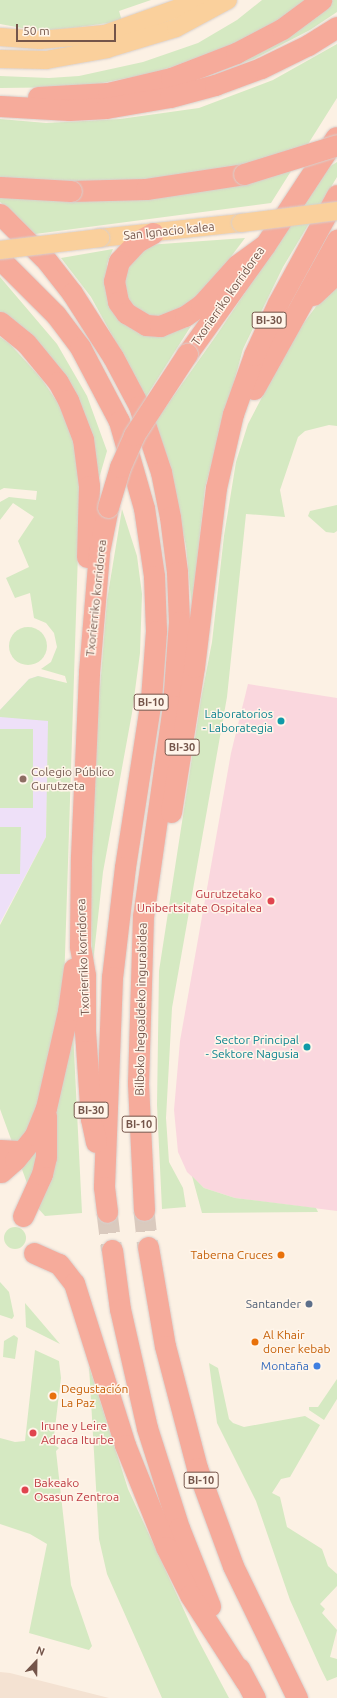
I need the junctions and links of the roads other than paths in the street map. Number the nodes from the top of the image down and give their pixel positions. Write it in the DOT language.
graph roads {
  1 [pos="201,0"];
  2 [pos="228,0"];
  3 [pos="321,0"];
  4 [pos="337,27"];
  5 [pos="0,37"];
  6 [pos="0,59"];
  7 [pos="0,96"];
  8 [pos="0,106"];
  9 [pos="337,135"];
  10 [pos="337,145"];
  11 [pos="0,187"];
  12 [pos="337,195"];
  13 [pos="337,211"];
  14 [pos="0,214"];
  15 [pos="153,233"];
  16 [pos="337,240"];
  17 [pos="265,244"];
  18 [pos="0,250"];
  19 [pos="0,259"];
  20 [pos="337,273"];
  21 [pos="291,319"];
  22 [pos="0,322"];
  23 [pos="223,455"];
  24 [pos="89,672"];
  25 [pos="80,946"];
  26 [pos="139,1039"];
  27 [pos="46,1108"];
  28 [pos="0,1150"];
  29 [pos="22,1151"];
  30 [pos="1,1172"];
  31 [pos="104,1188"];
  32 [pos="144,1210"];
  33 [pos="107,1212"];
  34 [pos="23,1216"];
  35 [pos="148,1247"];
  36 [pos="112,1250"];
  37 [pos="34,1253"];
  38 [pos="250,1690"];
  39 [pos="296,1698"];
  1 -- 5 [label="main road"];
  2 -- 6 [label="main road"];
  3 -- 7 [label="highway"];
  4 -- 8 [label="highway"];
  9 -- 17 [label="highway, Txorierriko korridorea / BI-30"];
  10 -- 11 [label="highway, bridge"];
  12 -- 23 [label="highway, BI-30"];
  13 -- 15 [label="main road, San Ignacio kalea, bridge"];
  14 -- 26 [label="highway, Bilboko hegoaldeko ingurabidea / BI-10"];
  15 -- 17 [label="highway"];
  15 -- 18 [label="main road, San Ignacio kalea, bridge"];
  16 -- 21 [label="highway"];
  17 -- 24 [label="highway, Txorierriko korridorea / BI-30, bridge"];
  19 -- 31 [label="highway, Bilboko hegoaldeko ingurabidea / BI-10"];
  20 -- 21 [label="highway"];
  21 -- 23 [label="highway"];
  22 -- 24 [label="highway"];
  23 -- 26 [label="highway, BI-30"];
  24 -- 25 [label="highway, Txorierriko korridorea / BI-30"];
  25 -- 27 [label="highway"];
  25 -- 31 [label="highway, Txorierriko korridorea / BI-30"];
  26 -- 32 [label="highway, Bilboko hegoaldeko ingurabidea / BI-10"];
  27 -- 29 [label="highway"];
  27 -- 34 [label="highway"];
  28 -- 29 [label="highway"];
  29 -- 30 [label="highway"];
  31 -- 33 [label="highway, Bilboko hegoaldeko ingurabidea / BI-10"];
  35 -- 39 [label="highway, BI-10"];
  36 -- 38 [label="highway, BI-10"];
  37 -- 38 [label="highway"];
}
